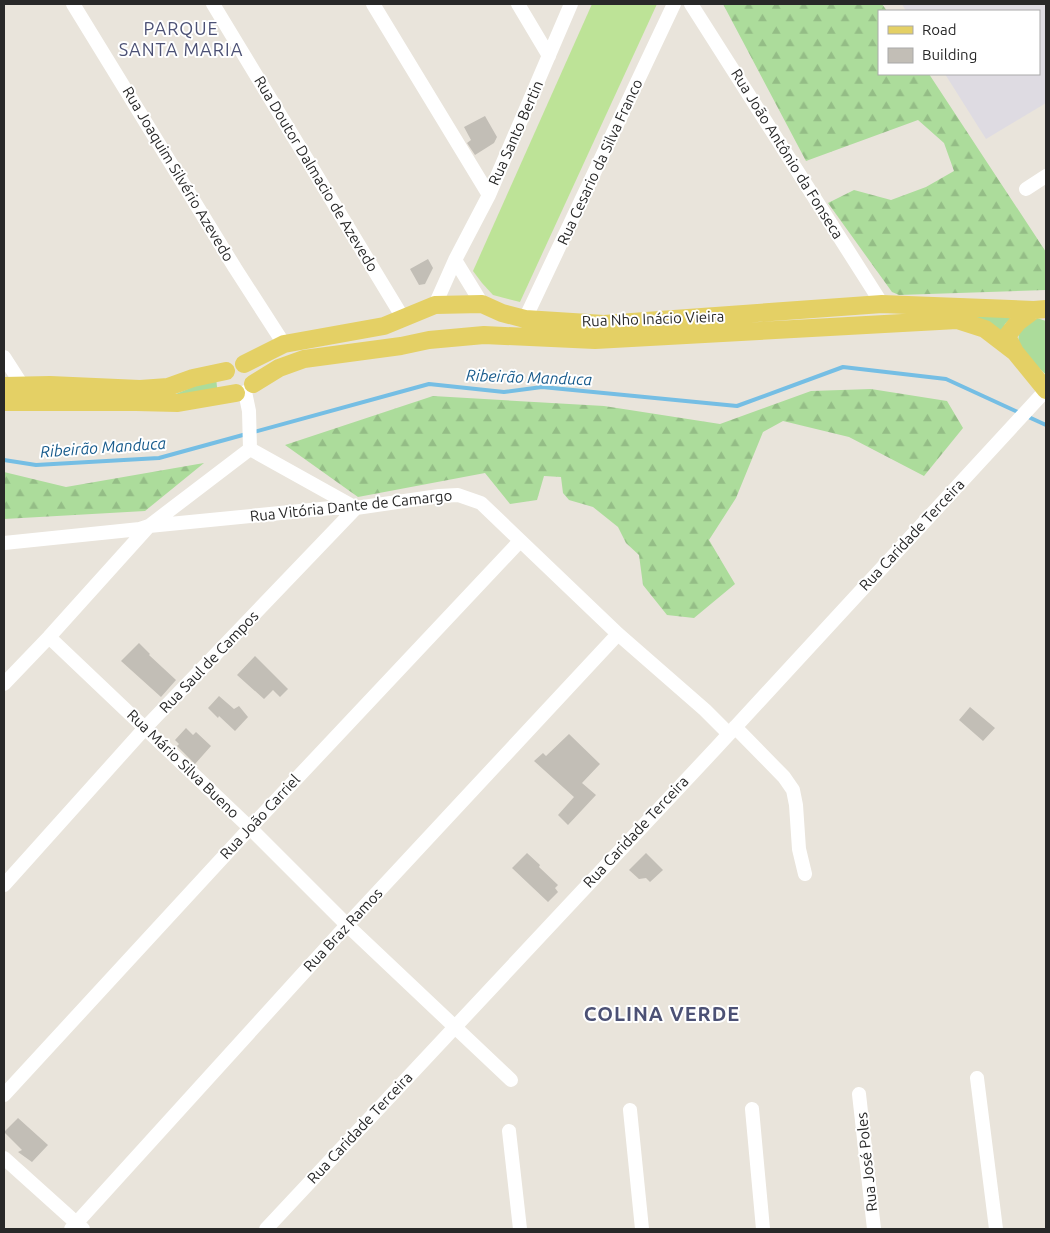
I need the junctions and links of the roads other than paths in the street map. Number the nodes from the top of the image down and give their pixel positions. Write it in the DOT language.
graph roads {
  1 [pos="73,4"];
  2 [pos="212,4"];
  3 [pos="373,4"];
  4 [pos="518,4"];
  5 [pos="571,4"];
  6 [pos="674,4"];
  7 [pos="691,4"];
  8 [pos="550,56"];
  9 [pos="1046,176"];
  10 [pos="1026,189"];
  11 [pos="489,195"];
  12 [pos="456,260"];
  13 [pos="435,304"];
  14 [pos="482,304"];
  15 [pos="882,304"];
  16 [pos="1042,311"];
  17 [pos="956,313"];
  18 [pos="403,318"];
  19 [pos="525,319"];
  20 [pos="484,335"];
  21 [pos="284,344"];
  22 [pos="1016,352"];
  23 [pos="4,357"];
  24 [pos="244,364"];
  25 [pos="226,371"];
  26 [pos="22,385"];
  27 [pos="4,386"];
  28 [pos="245,390"];
  29 [pos="1046,390"];
  30 [pos="4,402"];
  31 [pos="249,445"];
  32 [pos="356,508"];
  33 [pos="150,526"];
  34 [pos="520,541"];
  35 [pos="4,543"];
  36 [pos="618,634"];
  37 [pos="49,637"];
  38 [pos="4,684"];
  39 [pos="145,728"];
  40 [pos="732,730"];
  41 [pos="250,828"];
  42 [pos="805,874"];
  43 [pos="4,885"];
  44 [pos="347,925"];
  45 [pos="454,1027"];
  46 [pos="978,1078"];
  47 [pos="511,1080"];
  48 [pos="859,1094"];
  49 [pos="4,1095"];
  50 [pos="752,1109"];
  51 [pos="630,1110"];
  52 [pos="509,1131"];
  53 [pos="4,1158"];
  54 [pos="77,1227"];
  55 [pos="266,1229"];
  56 [pos="520,1229"];
  57 [pos="642,1229"];
  58 [pos="763,1229"];
  59 [pos="874,1229"];
  60 [pos="996,1229"];
  1 -- 21 [label="street, Rua Joaquim Silvério Azevedo"];
  2 -- 18 [label="street, Rua Doutor Dalmacio de Azevedo"];
  3 -- 11 [label="street"];
  4 -- 8 [label="street"];
  5 -- 8 [label="street, Rua Santo Bertin"];
  6 -- 19 [label="street, Rua Cesario da Silva Franco"];
  7 -- 15 [label="street, Rua João Antônio da Fonseca"];
  8 -- 11 [label="street, Rua Santo Bertin"];
  9 -- 10 [label="street"];
  11 -- 12 [label="street, Rua Santo Bertin"];
  12 -- 13 [label="street, Rua Santo Bertin"];
  12 -- 14 [label="street"];
  13 -- 14 [label="main road, Rua Nho Inácio Vieira"];
  13 -- 18 [label="main road, Rua Nho Inácio Vieira"];
  14 -- 19 [label="main road, Rua Nho Inácio Vieira"];
  14 -- 20 [label="main road"];
  15 -- 17 [label="main road, Rua Nho Inácio Vieira"];
  15 -- 19 [label="main road, Rua Nho Inácio Vieira"];
  16 -- 17 [label="main road"];
  16 -- 22 [label="main road"];
  17 -- 20 [label="main road, Rua Nho Inácio Vieira"];
  17 -- 22 [label="main road"];
  18 -- 21 [label="main road, Rua Nho Inácio Vieira"];
  20 -- 28 [label="main road, Rua Nho Inácio Vieira"];
  21 -- 24 [label="main road, Rua Nho Inácio Vieira"];
  22 -- 29 [label="main road"];
  23 -- 26 [label="street"];
  24 -- 25 [label="main road"];
  24 -- 28 [label="main road"];
  25 -- 26 [label="main road"];
  25 -- 28 [label="main road"];
  26 -- 27 [label="main road"];
  28 -- 30 [label="main road"];
  28 -- 31 [label="street"];
  29 -- 40 [label="street, Rua Caridade Terceira"];
  31 -- 32 [label="street"];
  31 -- 33 [label="street"];
  32 -- 33 [label="street, Rua Vitória Dante de Camargo"];
  32 -- 34 [label="street, Rua Vitória Dante de Camargo"];
  32 -- 39 [label="street, Rua Saul de Campos"];
  33 -- 35 [label="street, Rua Vitória Dante de Camargo"];
  33 -- 37 [label="street"];
  34 -- 36 [label="street, Rua Vitória Dante de Camargo"];
  34 -- 41 [label="street, Rua João Carriel"];
  36 -- 40 [label="street, Rua Vitória Dante de Camargo"];
  36 -- 44 [label="street, Rua Braz Ramos"];
  37 -- 38 [label="street"];
  37 -- 39 [label="street, Rua Mário Silva Bueno"];
  39 -- 41 [label="street, Rua Mário Silva Bueno"];
  39 -- 43 [label="street, Rua Saul de Campos"];
  40 -- 42 [label="street, Rua Vitória Dante de Camargo"];
  40 -- 45 [label="street, Rua Caridade Terceira"];
  41 -- 44 [label="street, Rua Mário Silva Bueno"];
  41 -- 49 [label="street, Rua João Carriel"];
  44 -- 45 [label="street, Rua Mário Silva Bueno"];
  44 -- 54 [label="street, Rua Braz Ramos"];
  45 -- 47 [label="street, Rua Mário Silva Bueno"];
  45 -- 55 [label="street, Rua Caridade Terceira"];
  46 -- 60 [label="street"];
  48 -- 59 [label="street, Rua José Poles"];
  50 -- 58 [label="street"];
  51 -- 57 [label="street"];
  52 -- 56 [label="street"];
  53 -- 54 [label="street"];
}
